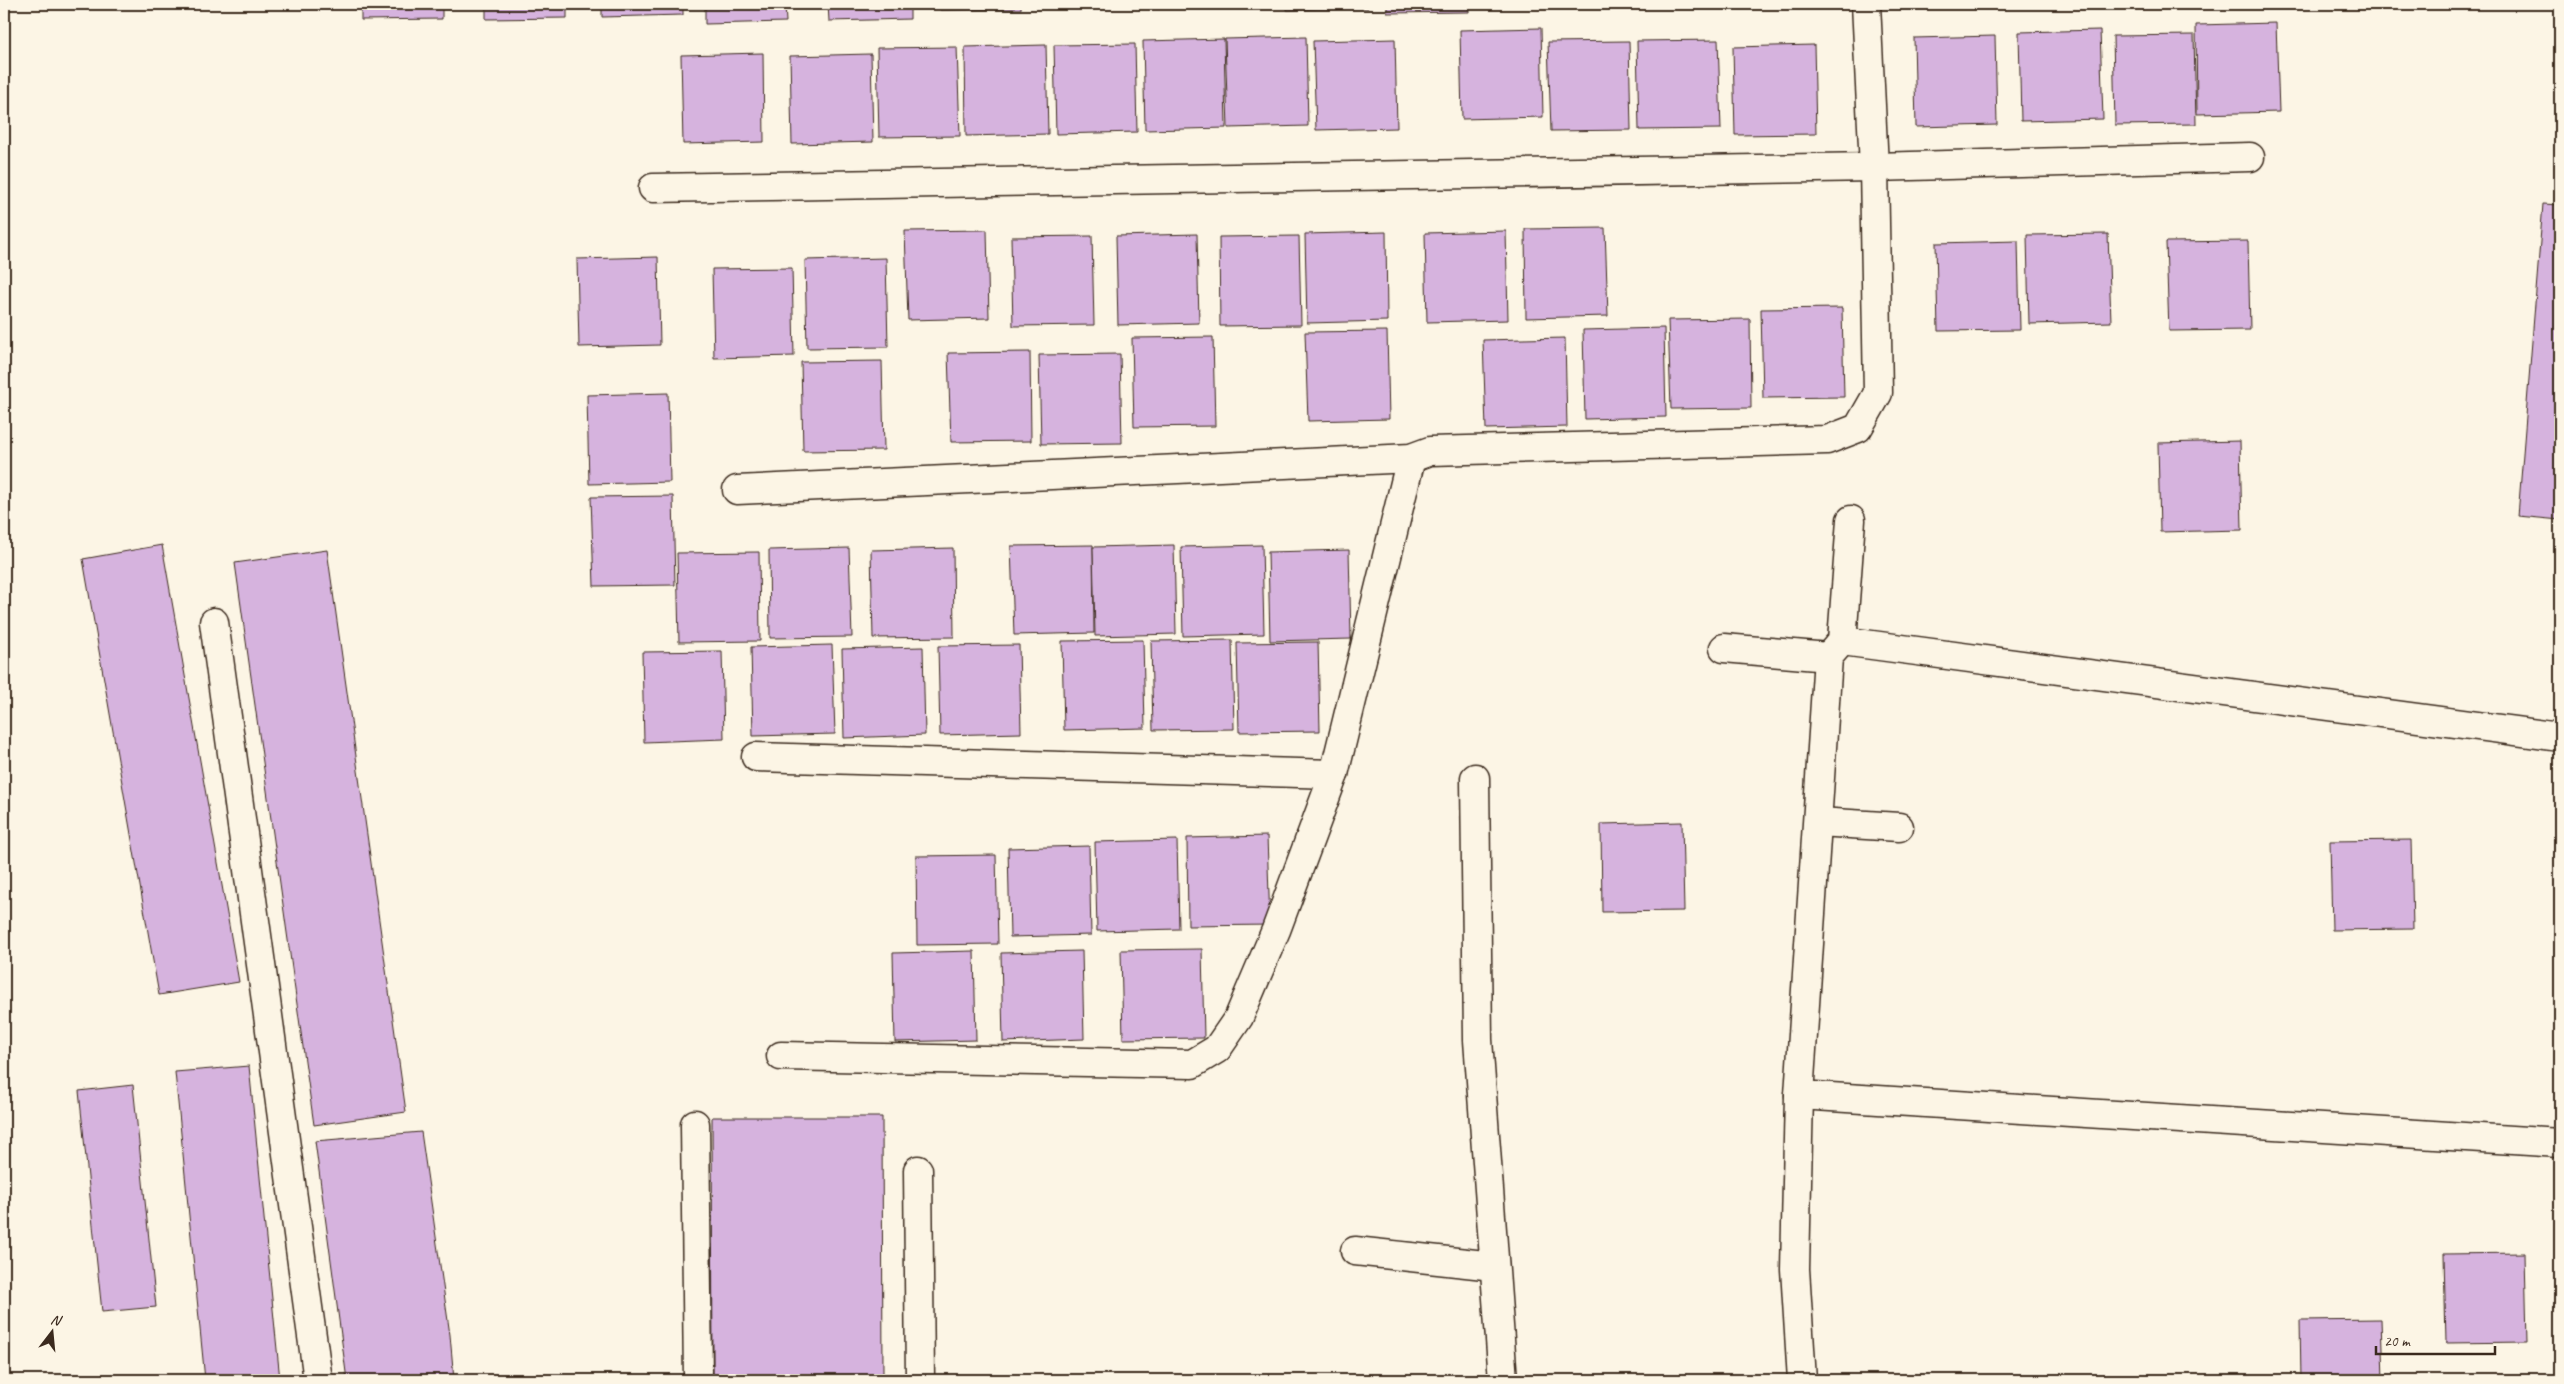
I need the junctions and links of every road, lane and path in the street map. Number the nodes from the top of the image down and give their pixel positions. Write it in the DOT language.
graph roads {
  1 [pos="1866,4"];
  2 [pos="2250,157"];
  3 [pos="1874,167"];
  4 [pos="653,188"];
  5 [pos="1411,458"];
  6 [pos="737,490"];
  7 [pos="1850,520"];
  8 [pos="214,622"];
  9 [pos="1724,648"];
  10 [pos="1835,649"];
  11 [pos="2560,737"];
  12 [pos="756,757"];
  13 [pos="1334,774"];
  14 [pos="1475,778"];
  15 [pos="1818,822"];
  16 [pos="1900,827"];
  17 [pos="781,1056"];
  18 [pos="1798,1095"];
  19 [pos="695,1124"];
  20 [pos="2560,1143"];
  21 [pos="918,1170"];
  22 [pos="1355,1251"];
  23 [pos="1494,1266"];
  24 [pos="318,1380"];
  25 [pos="698,1380"];
  26 [pos="920,1380"];
  27 [pos="1503,1380"];
  28 [pos="1802,1380"];
  1 -- 3 [label="street"];
  2 -- 3 [label="street"];
  3 -- 4 [label="street"];
  3 -- 5 [label="street"];
  5 -- 6 [label="street"];
  5 -- 13 [label="street"];
  7 -- 10 [label="street"];
  8 -- 24 [label="street"];
  9 -- 10 [label="street"];
  10 -- 11 [label="street"];
  10 -- 15 [label="street"];
  12 -- 13 [label="street"];
  13 -- 17 [label="street"];
  14 -- 23 [label="street"];
  15 -- 16 [label="street"];
  15 -- 18 [label="street"];
  18 -- 20 [label="street"];
  18 -- 28 [label="street"];
  19 -- 25 [label="street"];
  21 -- 26 [label="street"];
  22 -- 23 [label="street"];
  23 -- 27 [label="street"];
}
